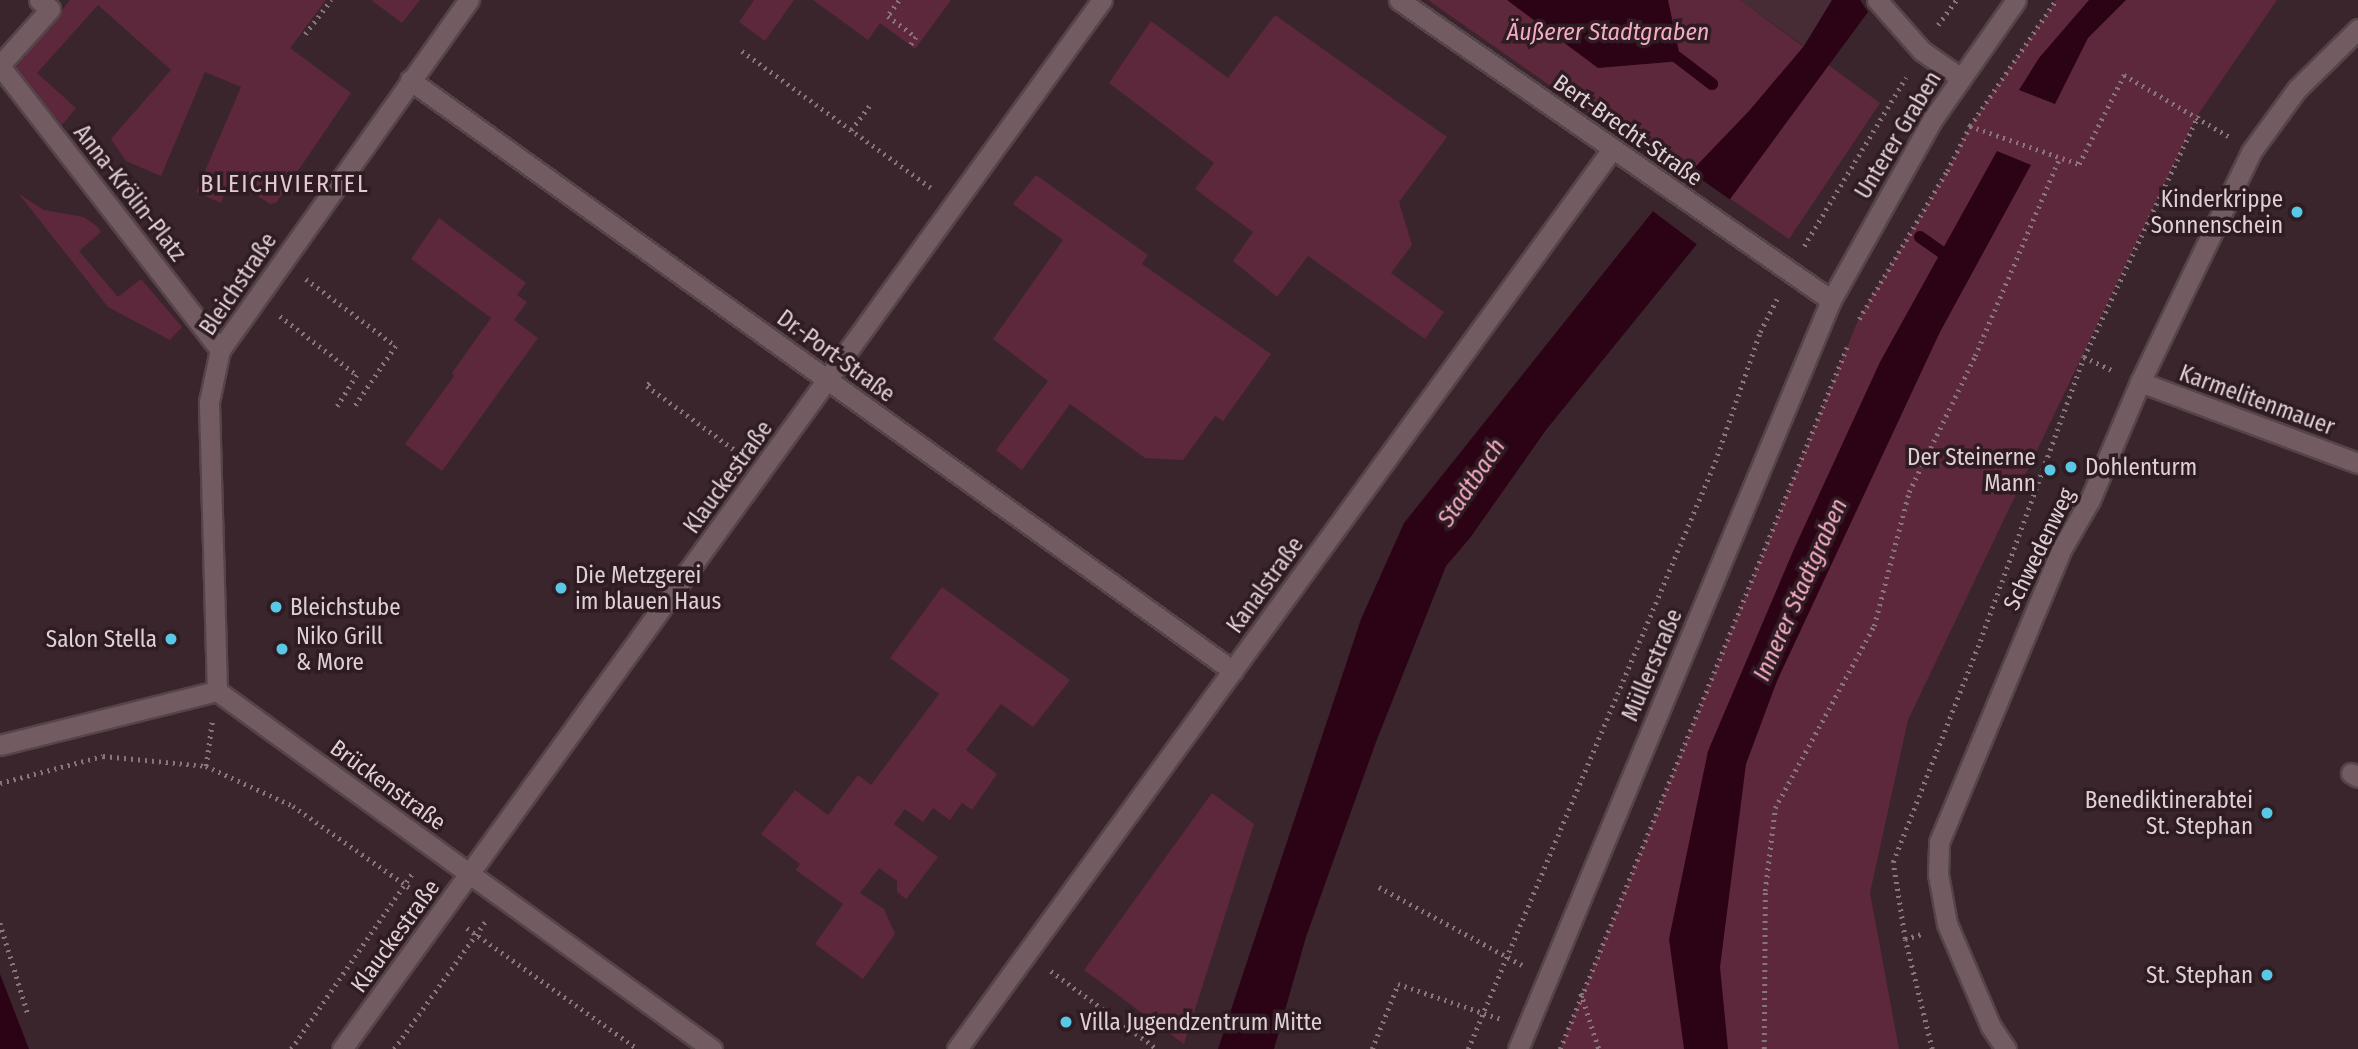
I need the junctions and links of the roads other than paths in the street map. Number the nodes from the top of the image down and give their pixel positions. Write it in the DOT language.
graph roads {
  1 [pos="39,0"];
  2 [pos="469,0"];
  3 [pos="1102,0"];
  4 [pos="1399,0"];
  5 [pos="2016,0"];
  6 [pos="1878,1"];
  7 [pos="2358,29"];
  8 [pos="0,66"];
  9 [pos="1961,78"];
  10 [pos="410,80"];
  11 [pos="1612,149"];
  12 [pos="1831,300"];
  13 [pos="220,350"];
  14 [pos="828,380"];
  15 [pos="2140,382"];
  16 [pos="2358,463"];
  17 [pos="1233,671"];
  18 [pos="217,691"];
  19 [pos="0,745"];
  20 [pos="470,875"];
  21 [pos="342,1049"];
  22 [pos="712,1049"];
  23 [pos="957,1049"];
  24 [pos="1518,1049"];
  25 [pos="2006,1049"];
  1 -- 8 [label="street, Anna-Krölin-Platz"];
  2 -- 10 [label="street, Bleichstraße"];
  3 -- 14 [label="street, Klauckestraße"];
  4 -- 11 [label="street, Bert-Brecht-Straße"];
  5 -- 9 [label="street, Unterer Graben"];
  6 -- 9 [label="street"];
  7 -- 15 [label="street, Schwedenweg"];
  8 -- 13 [label="street, Anna-Krölin-Platz"];
  9 -- 12 [label="street, Unterer Graben"];
  10 -- 13 [label="street, Bleichstraße"];
  10 -- 14 [label="street, Dr.-Port-Straße"];
  11 -- 12 [label="street, Bert-Brecht-Straße"];
  11 -- 17 [label="street, Kanalstraße"];
  12 -- 24 [label="street, Müllerstraße"];
  13 -- 18 [label="street, Bleichstraße"];
  14 -- 17 [label="street, Dr.-Port-Straße"];
  14 -- 20 [label="street, Klauckestraße"];
  15 -- 16 [label="street, Karmelitenmauer"];
  15 -- 25 [label="street, Schwedenweg"];
  17 -- 23 [label="street, Kanalstraße"];
  18 -- 19 [label="street"];
  18 -- 20 [label="street, Brückenstraße"];
  20 -- 21 [label="street, Klauckestraße"];
  20 -- 22 [label="street, Brückenstraße"];
}
